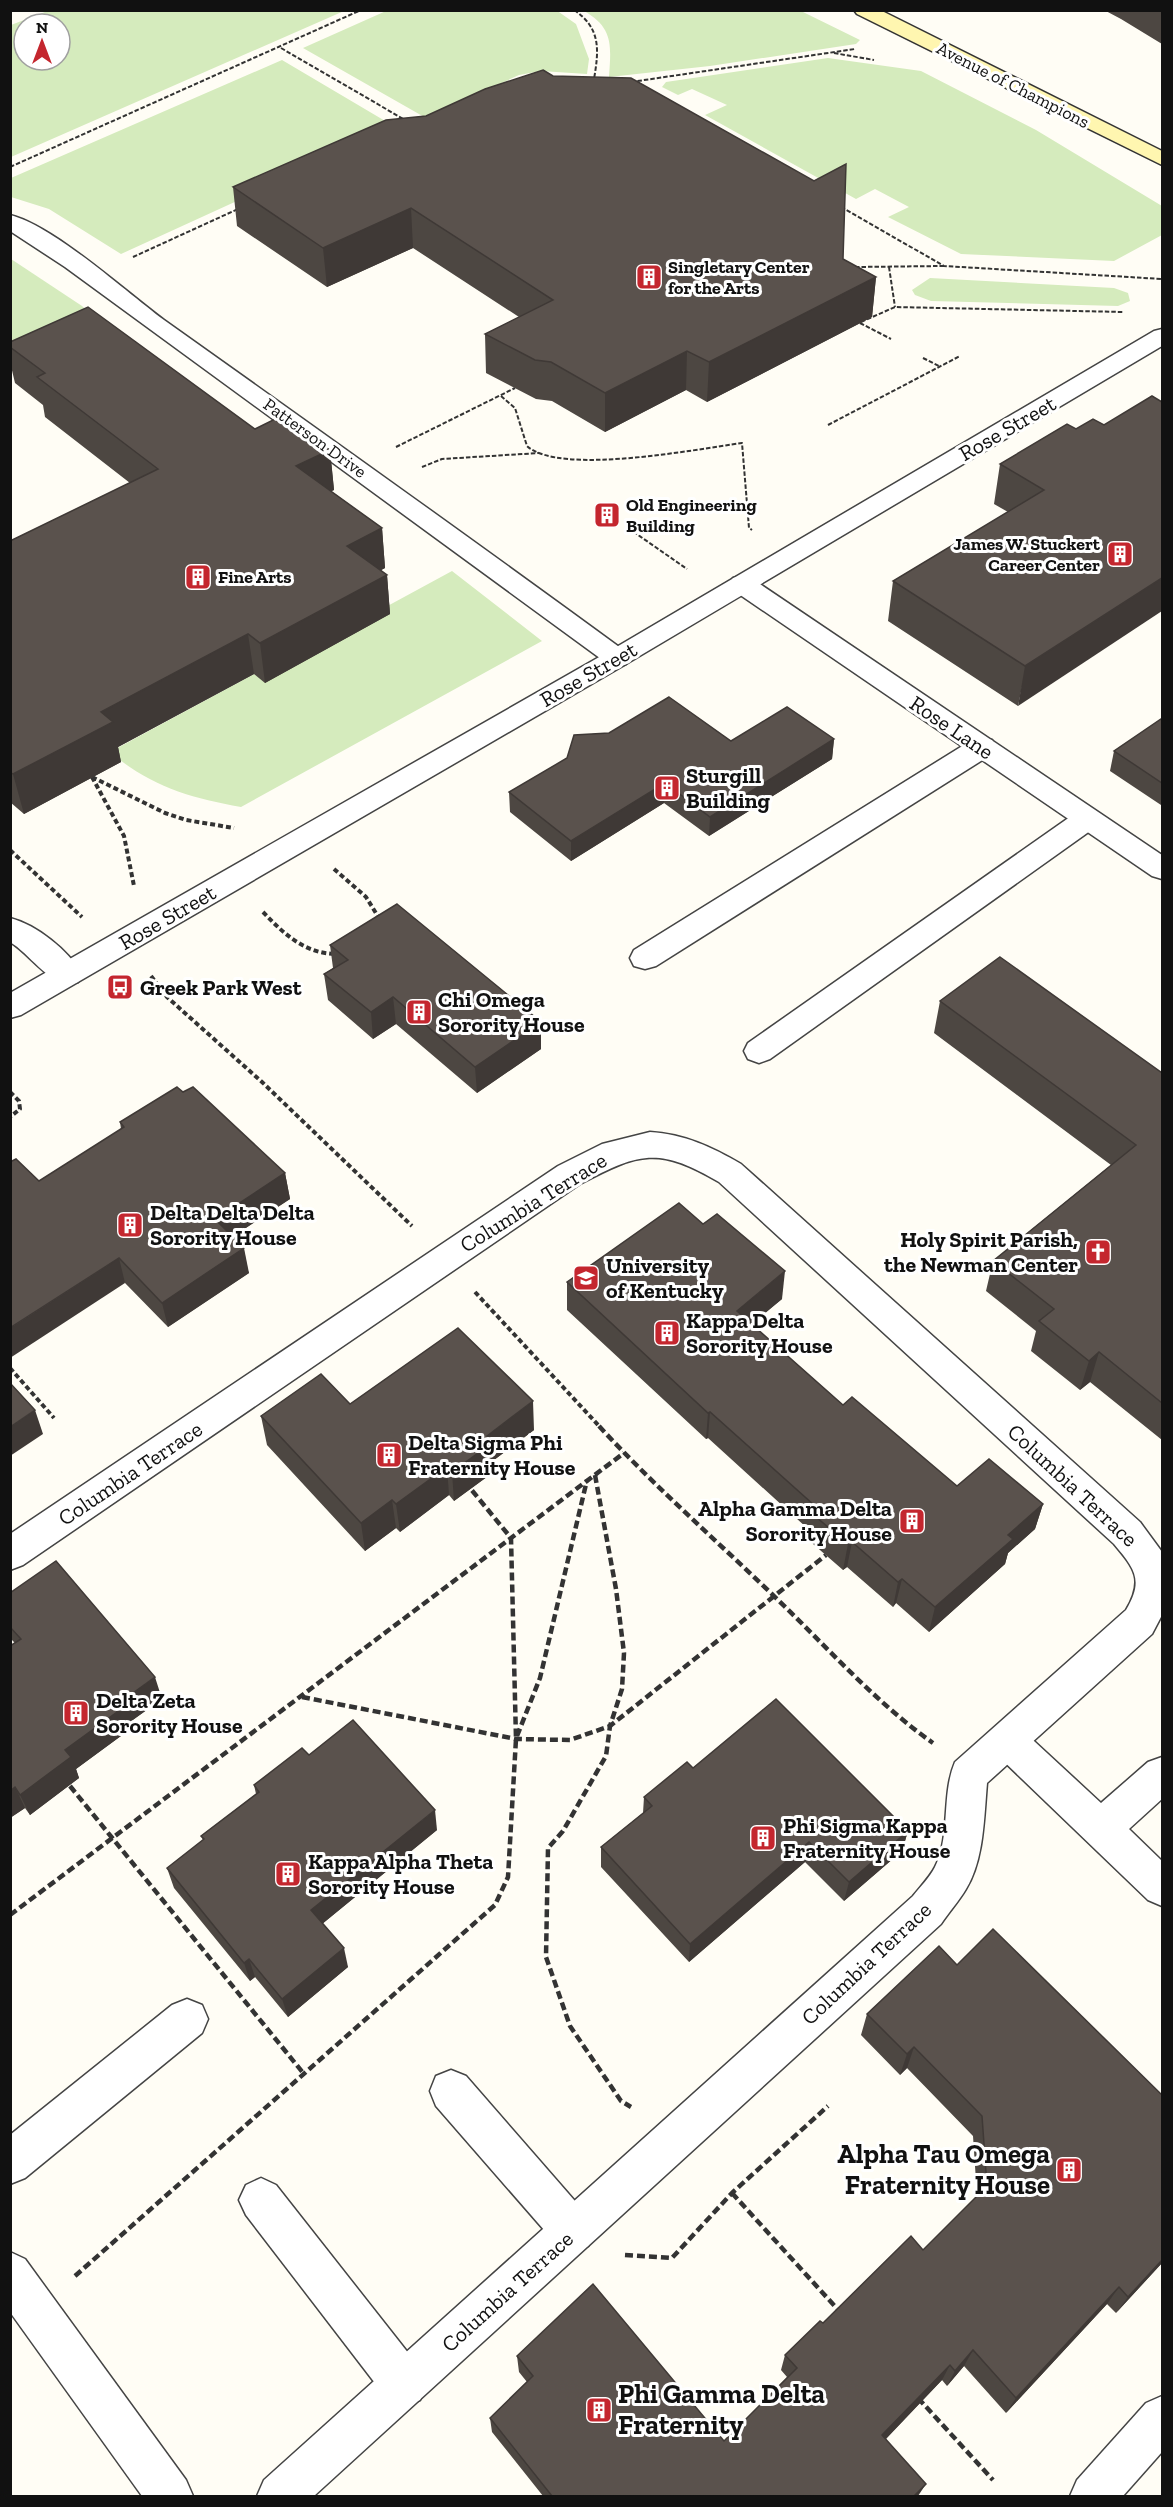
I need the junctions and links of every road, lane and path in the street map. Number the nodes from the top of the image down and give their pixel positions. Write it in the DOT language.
graph roads {
  1 [pos="361,10"];
  2 [pos="574,10"];
  3 [pos="864,10"];
  4 [pos="281,48"];
  5 [pos="861,48"];
  6 [pos="594,82"];
  7 [pos="636,88"];
  8 [pos="409,122"];
  9 [pos="1162,159"];
  10 [pos="10,167"];
  11 [pos="831,201"];
  12 [pos="245,206"];
  13 [pos="10,222"];
  14 [pos="128,259"];
  15 [pos="944,266"];
  16 [pos="849,267"];
  17 [pos="889,267"];
  18 [pos="1162,279"];
  19 [pos="895,307"];
  20 [pos="1130,312"];
  21 [pos="1162,336"];
  22 [pos="891,339"];
  23 [pos="960,356"];
  24 [pos="923,358"];
  25 [pos="939,366"];
  26 [pos="515,388"];
  27 [pos="501,396"];
  28 [pos="828,425"];
  29 [pos="391,449"];
  30 [pos="543,453"];
  31 [pos="421,468"];
  32 [pos="628,528"];
  33 [pos="755,532"];
  34 [pos="688,570"];
  35 [pos="742,584"];
  36 [pos="617,658"];
  37 [pos="982,747"];
  38 [pos="1087,819"];
  39 [pos="235,828"];
  40 [pos="10,850"];
  41 [pos="332,867"];
  42 [pos="1162,869"];
  43 [pos="134,887"];
  44 [pos="260,909"];
  45 [pos="82,917"];
  46 [pos="378,927"];
  47 [pos="10,928"];
  48 [pos="339,954"];
  49 [pos="645,958"];
  50 [pos="67,975"];
  51 [pos="150,976"];
  52 [pos="10,1007"];
  53 [pos="759,1051"];
  54 [pos="10,1092"];
  55 [pos="10,1118"];
  56 [pos="445,1258"];
  57 [pos="10,1368"];
  58 [pos="54,1418"];
  59 [pos="624,1453"];
  60 [pos="595,1474"];
  61 [pos="587,1480"];
  62 [pos="470,1488"];
  63 [pos="511,1538"];
  64 [pos="10,1554"];
  65 [pos="826,1555"];
  66 [pos="1160,1577"];
  67 [pos="774,1596"];
  68 [pos="301,1697"];
  69 [pos="610,1726"];
  70 [pos="516,1739"];
  71 [pos="1008,1741"];
  72 [pos="969,1775"];
  73 [pos="1162,1775"];
  74 [pos="70,1786"];
  75 [pos="1101,1829"];
  76 [pos="111,1839"];
  77 [pos="1162,1887"];
  78 [pos="10,1915"];
  79 [pos="188,2019"];
  80 [pos="304,2074"];
  81 [pos="451,2091"];
  82 [pos="828,2106"];
  83 [pos="640,2113"];
  84 [pos="10,2163"];
  85 [pos="732,2193"];
  86 [pos="261,2200"];
  87 [pos="573,2231"];
  88 [pos="618,2254"];
  89 [pos="10,2274"];
  90 [pos="75,2276"];
  91 [pos="843,2315"];
  92 [pos="404,2384"];
  93 [pos="914,2393"];
  94 [pos="1162,2419"];
  95 [pos="993,2480"];
  96 [pos="170,2496"];
  97 [pos="280,2496"];
  98 [pos="1093,2496"];
  1 -- 4 [label="path"];
  2 -- 6 [label="path"];
  3 -- 9 [label="main road, Avenue of Champions"];
  4 -- 8 [label="path"];
  4 -- 10 [label="path"];
  5 -- 7 [label="path"];
  11 -- 15 [label="path"];
  12 -- 14 [label="path"];
  13 -- 36 [label="street, Patterson Drive"];
  15 -- 17 [label="path"];
  15 -- 18 [label="path"];
  16 -- 17 [label="path"];
  17 -- 19 [label="path"];
  19 -- 20 [label="path"];
  19 -- 22 [label="path"];
  21 -- 35 [label="street, Rose Street"];
  23 -- 25 [label="path"];
  24 -- 25 [label="path"];
  25 -- 28 [label="path"];
  26 -- 27 [label="path"];
  27 -- 29 [label="path"];
  27 -- 30 [label="path"];
  30 -- 31 [label="path"];
  30 -- 33 [label="path"];
  32 -- 34 [label="path"];
  35 -- 36 [label="street, Rose Street"];
  35 -- 37 [label="street, Rose Lane"];
  36 -- 50 [label="street, Rose Street"];
  37 -- 38 [label="street, Rose Lane"];
  37 -- 49 [label="street"];
  38 -- 42 [label="street, Rose Lane"];
  38 -- 53 [label="street"];
  39 -- 43 [label="path"];
  40 -- 45 [label="path"];
  41 -- 46 [label="path"];
  44 -- 48 [label="path"];
  47 -- 50 [label="street"];
  50 -- 52 [label="street, Rose Street"];
  51 -- 56 [label="path"];
  54 -- 55 [label="path"];
  56 -- 59 [label="path"];
  56 -- 64 [label="street, Columbia Terrace"];
  56 -- 66 [label="street, Columbia Terrace"];
  57 -- 58 [label="path"];
  59 -- 60 [label="path"];
  59 -- 67 [label="path"];
  60 -- 61 [label="path"];
  60 -- 69 [label="path"];
  61 -- 63 [label="path"];
  61 -- 70 [label="path"];
  62 -- 63 [label="path"];
  63 -- 68 [label="path"];
  63 -- 70 [label="path"];
  65 -- 67 [label="path"];
  66 -- 71 [label="street, Columbia Terrace"];
  67 -- 69 [label="path"];
  67 -- 72 [label="path"];
  68 -- 70 [label="path"];
  68 -- 76 [label="path"];
  69 -- 70 [label="path"];
  69 -- 83 [label="path"];
  70 -- 80 [label="path"];
  71 -- 72 [label="street, Columbia Terrace"];
  71 -- 75 [label="street"];
  72 -- 87 [label="street, Columbia Terrace"];
  73 -- 75 [label="street"];
  74 -- 76 [label="path"];
  75 -- 77 [label="street"];
  76 -- 78 [label="path"];
  76 -- 80 [label="path"];
  79 -- 84 [label="street"];
  80 -- 90 [label="path"];
  81 -- 87 [label="street"];
  82 -- 85 [label="path"];
  85 -- 88 [label="path"];
  85 -- 91 [label="path"];
  86 -- 92 [label="street"];
  87 -- 92 [label="street, Columbia Terrace"];
  89 -- 96 [label="street"];
  92 -- 97 [label="street, Columbia Terrace"];
  93 -- 95 [label="path"];
  94 -- 98 [label="street"];
}
